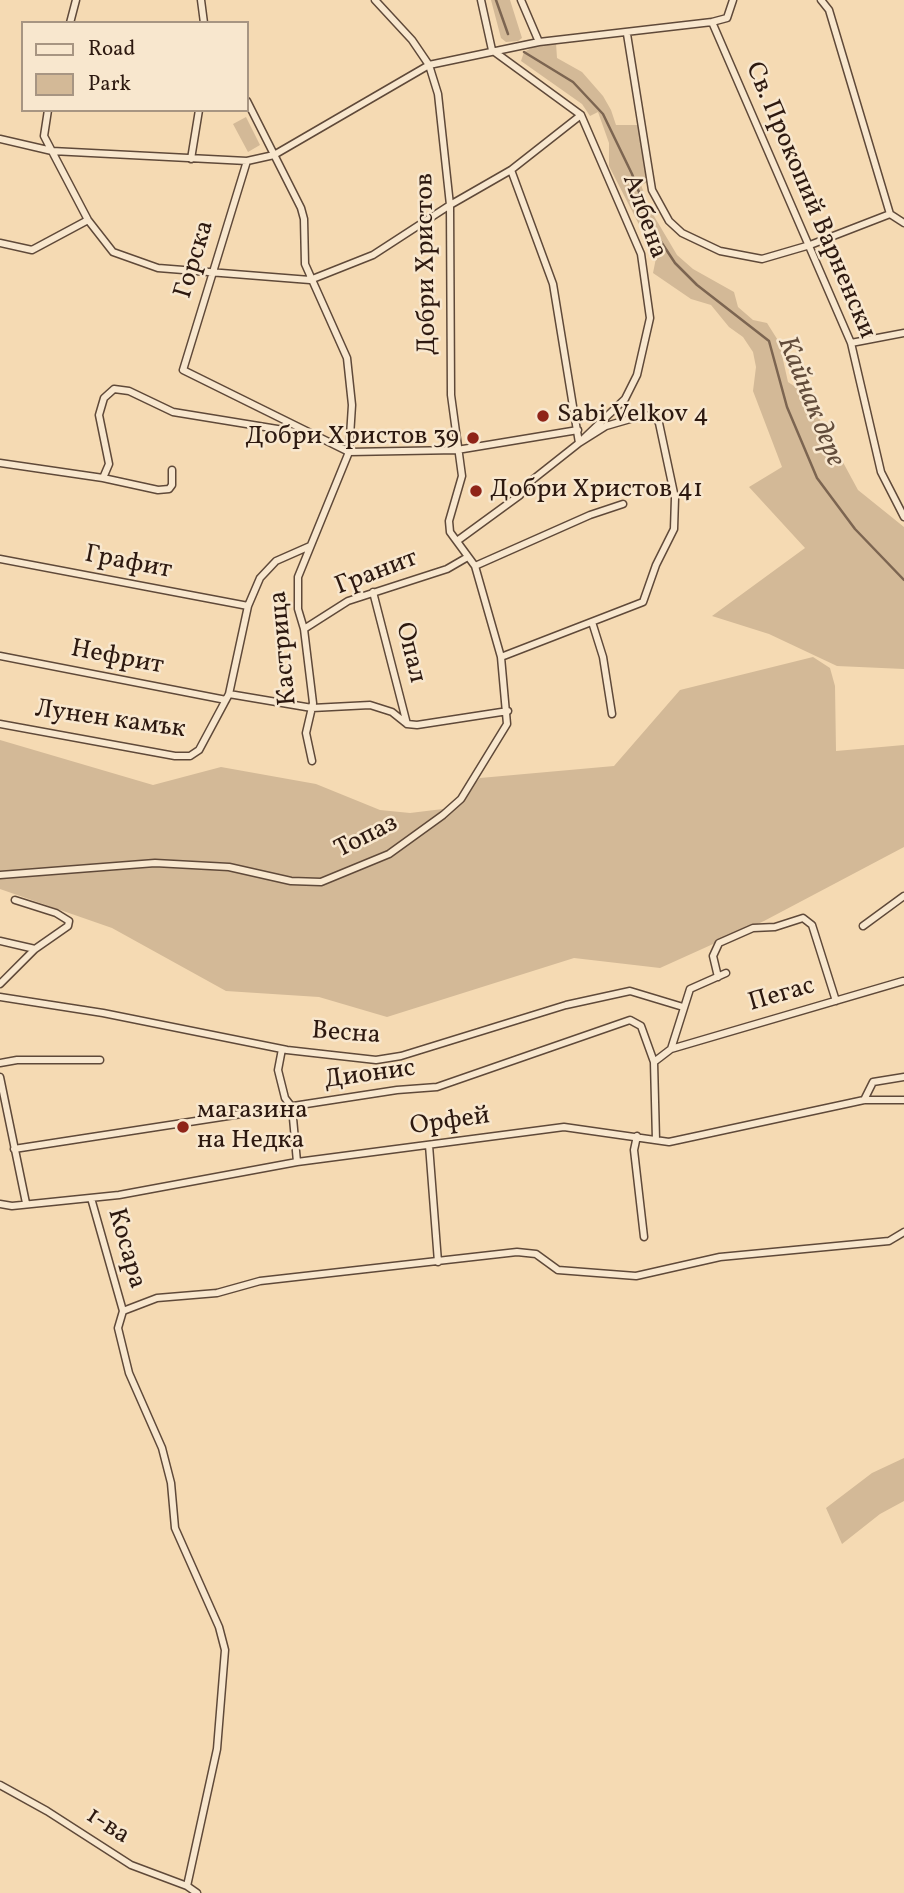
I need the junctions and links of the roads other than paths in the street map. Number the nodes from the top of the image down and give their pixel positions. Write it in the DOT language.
graph roads {
  1 [pos="76,0"];
  2 [pos="201,0"];
  3 [pos="375,0"];
  4 [pos="481,0"];
  5 [pos="521,0"];
  6 [pos="733,0"];
  7 [pos="821,0"];
  8 [pos="71,21"];
  9 [pos="204,21"];
  10 [pos="712,22"];
  11 [pos="627,34"];
  12 [pos="539,42"];
  13 [pos="492,50"];
  14 [pos="429,65"];
  15 [pos="248,103"];
  16 [pos="48,112"];
  17 [pos="199,112"];
  18 [pos="581,115"];
  19 [pos="0,139"];
  20 [pos="52,151"];
  21 [pos="274,155"];
  22 [pos="191,159"];
  23 [pos="247,162"];
  24 [pos="511,170"];
  25 [pos="450,205"];
  26 [pos="890,214"];
  27 [pos="88,220"];
  28 [pos="904,223"];
  29 [pos="0,243"];
  30 [pos="810,245"];
  31 [pos="212,273"];
  32 [pos="310,280"];
  33 [pos="904,333"];
  34 [pos="851,343"];
  35 [pos="578,430"];
  36 [pos="319,435"];
  37 [pos="579,443"];
  38 [pos="457,450"];
  39 [pos="349,452"];
  40 [pos="0,463"];
  41 [pos="172,470"];
  42 [pos="103,478"];
  43 [pos="623,504"];
  44 [pos="904,517"];
  45 [pos="457,541"];
  46 [pos="312,545"];
  47 [pos="466,558"];
  48 [pos="0,559"];
  49 [pos="475,566"];
  50 [pos="373,592"];
  51 [pos="248,606"];
  52 [pos="592,622"];
  53 [pos="304,629"];
  54 [pos="0,656"];
  55 [pos="501,657"];
  56 [pos="227,697"];
  57 [pos="312,708"];
  58 [pos="508,710"];
  59 [pos="612,714"];
  60 [pos="0,724"];
  61 [pos="407,724"];
  62 [pos="312,761"];
  63 [pos="0,876"];
  64 [pos="904,896"];
  65 [pos="15,901"];
  66 [pos="863,926"];
  67 [pos="0,941"];
  68 [pos="36,948"];
  69 [pos="726,973"];
  70 [pos="718,976"];
  71 [pos="904,981"];
  72 [pos="0,984"];
  73 [pos="0,997"];
  74 [pos="836,1001"];
  75 [pos="682,1007"];
  76 [pos="282,1049"];
  77 [pos="671,1049"];
  78 [pos="100,1060"];
  79 [pos="654,1062"];
  80 [pos="0,1063"];
  81 [pos="0,1077"];
  82 [pos="904,1077"];
  83 [pos="864,1100"];
  84 [pos="904,1100"];
  85 [pos="292,1107"];
  86 [pos="0,1131"];
  87 [pos="10,1133"];
  88 [pos="637,1136"];
  89 [pos="656,1140"];
  90 [pos="429,1145"];
  91 [pos="14,1149"];
  92 [pos="297,1161"];
  93 [pos="91,1198"];
  94 [pos="26,1203"];
  95 [pos="0,1204"];
  96 [pos="904,1232"];
  97 [pos="644,1237"];
  98 [pos="438,1262"];
  99 [pos="122,1311"];
  100 [pos="0,1785"];
  101 [pos="187,1886"];
  102 [pos="197,1893"];
  1 -- 8 [label="street"];
  2 -- 9 [label="street"];
  3 -- 14 [label="street, Добри Христов"];
  4 -- 13 [label="street"];
  5 -- 12 [label="street"];
  6 -- 10 [label="street"];
  7 -- 26 [label="street"];
  10 -- 11 [label="street"];
  10 -- 30 [label="street, Св. Прокопий Варненски"];
  11 -- 12 [label="street"];
  11 -- 30 [label="street"];
  12 -- 13 [label="street"];
  13 -- 14 [label="street"];
  13 -- 18 [label="street"];
  14 -- 21 [label="street"];
  14 -- 25 [label="street, Добри Христов"];
  15 -- 21 [label="street, Кастрица"];
  16 -- 20 [label="street"];
  17 -- 22 [label="street"];
  18 -- 24 [label="street"];
  18 -- 37 [label="street, Албена"];
  19 -- 20 [label="street"];
  20 -- 22 [label="street"];
  20 -- 27 [label="street"];
  21 -- 23 [label="street"];
  21 -- 32 [label="street, Кастрица"];
  22 -- 23 [label="street"];
  23 -- 31 [label="street, Горска"];
  24 -- 25 [label="street"];
  24 -- 35 [label="street"];
  25 -- 32 [label="street"];
  25 -- 38 [label="street, Добри Христов"];
  26 -- 28 [label="street"];
  26 -- 30 [label="street"];
  27 -- 29 [label="street"];
  27 -- 31 [label="street"];
  30 -- 34 [label="street, Св. Прокопий Варненски"];
  31 -- 32 [label="street"];
  31 -- 36 [label="street, Горска"];
  32 -- 39 [label="street, Кастрица"];
  33 -- 34 [label="street"];
  34 -- 44 [label="street, Св. Прокопий Варненски"];
  35 -- 37 [label="street"];
  35 -- 38 [label="street"];
  36 -- 39 [label="street"];
  36 -- 42 [label="street"];
  37 -- 45 [label="street, Албена"];
  37 -- 52 [label="street"];
  38 -- 39 [label="street"];
  38 -- 45 [label="street, Добри Христов"];
  39 -- 46 [label="street, Кастрица"];
  40 -- 42 [label="street"];
  41 -- 42 [label="street"];
  43 -- 49 [label="street"];
  45 -- 47 [label="street"];
  46 -- 51 [label="street"];
  46 -- 53 [label="street, Кастрица"];
  47 -- 49 [label="street"];
  47 -- 50 [label="street, Гранит"];
  48 -- 51 [label="street, Графит"];
  49 -- 55 [label="street, Топаз"];
  50 -- 53 [label="street, Гранит"];
  50 -- 61 [label="street, Опал"];
  51 -- 56 [label="street"];
  52 -- 55 [label="street"];
  52 -- 59 [label="street"];
  53 -- 57 [label="street, Кастрица"];
  54 -- 56 [label="street, Нефрит"];
  55 -- 58 [label="street, Топаз"];
  56 -- 57 [label="street, Нефрит"];
  56 -- 60 [label="street, Лунен камък"];
  57 -- 61 [label="street, Нефрит"];
  57 -- 62 [label="street, Кастрица"];
  58 -- 61 [label="street"];
  58 -- 63 [label="street, Топаз"];
  64 -- 66 [label="street"];
  65 -- 68 [label="street"];
  67 -- 68 [label="street"];
  68 -- 72 [label="street"];
  69 -- 70 [label="street"];
  70 -- 74 [label="street"];
  70 -- 75 [label="street"];
  71 -- 74 [label="street, Пегас"];
  73 -- 76 [label="street, Весна"];
  74 -- 77 [label="street, Пегас"];
  75 -- 76 [label="street, Весна"];
  75 -- 77 [label="street"];
  76 -- 85 [label="street"];
  77 -- 79 [label="street"];
  78 -- 80 [label="street"];
  79 -- 85 [label="street, Дионис"];
  79 -- 89 [label="street, Дионис"];
  81 -- 87 [label="street"];
  82 -- 83 [label="street"];
  83 -- 84 [label="street, Орфей"];
  83 -- 89 [label="street, Орфей"];
  85 -- 91 [label="street, Дионис"];
  85 -- 92 [label="street"];
  86 -- 87 [label="street"];
  87 -- 91 [label="street"];
  88 -- 89 [label="street, Орфей"];
  88 -- 90 [label="street, Орфей"];
  88 -- 97 [label="street"];
  90 -- 92 [label="street, Орфей"];
  90 -- 98 [label="street"];
  91 -- 94 [label="street"];
  92 -- 93 [label="street, Орфей"];
  93 -- 94 [label="street, Орфей"];
  93 -- 99 [label="street, Косара"];
  94 -- 95 [label="street, Орфей"];
  96 -- 98 [label="street"];
  98 -- 99 [label="street"];
  99 -- 101 [label="street, Косара"];
  100 -- 101 [label="street, 1-ва"];
  101 -- 102 [label="street, 1-ва"];
}
